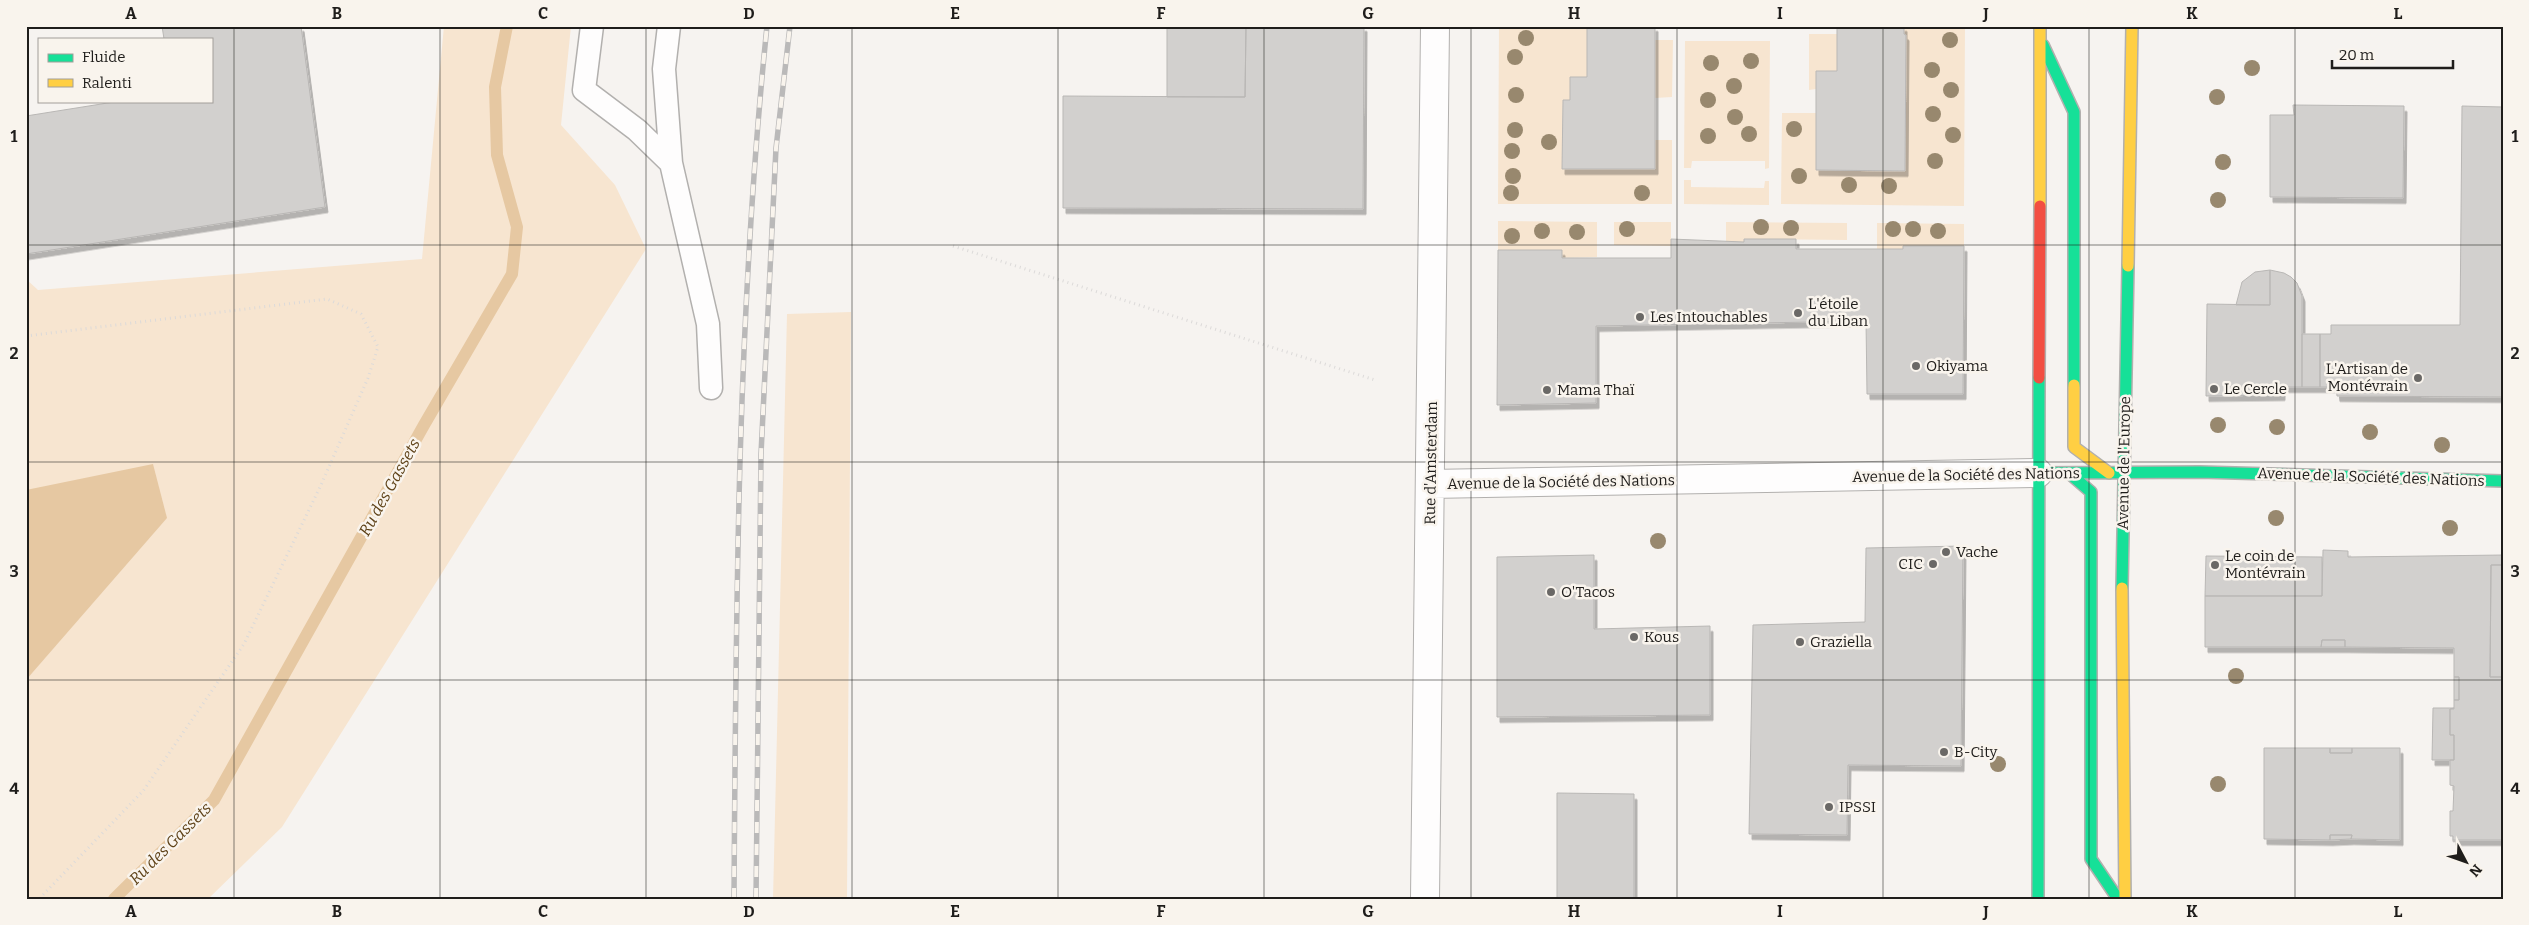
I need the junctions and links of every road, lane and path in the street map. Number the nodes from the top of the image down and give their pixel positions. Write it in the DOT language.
graph roads {
  1 [pos="592,26"];
  2 [pos="669,26"];
  3 [pos="1434,26"];
  4 [pos="2132,26"];
  5 [pos="2040,32"];
  6 [pos="671,163"];
  7 [pos="953,246"];
  8 [pos="26,336"];
  9 [pos="1375,380"];
  10 [pos="711,388"];
  11 [pos="2038,473"];
  12 [pos="2069,473"];
  13 [pos="2109,473"];
  14 [pos="2125,473"];
  15 [pos="2503,481"];
  16 [pos="1430,484"];
  17 [pos="39,899"];
  18 [pos="1425,899"];
  19 [pos="2038,899"];
  20 [pos="2118,899"];
  21 [pos="2125,899"];
  1 -- 6 [label="lane"];
  2 -- 6 [label="lane"];
  3 -- 16 [label="street, Rue d'Amsterdam"];
  4 -- 14 [label="main road, Avenue de l'Europe"];
  5 -- 11 [label="main road"];
  5 -- 13 [label="main road"];
  6 -- 10 [label="lane"];
  7 -- 9 [label="path"];
  8 -- 17 [label="path"];
  11 -- 12 [label="main road, Avenue de la Société des Nations"];
  11 -- 16 [label="street, Avenue de la Société des Nations"];
  11 -- 19 [label="main road"];
  12 -- 13 [label="main road, Avenue de la Société des Nations"];
  12 -- 20 [label="main road"];
  13 -- 14 [label="main road, Avenue de la Société des Nations"];
  14 -- 15 [label="main road, Avenue de la Société des Nations"];
  14 -- 21 [label="main road, Avenue de l'Europe"];
  16 -- 18 [label="street, Rue d'Amsterdam"];
}
